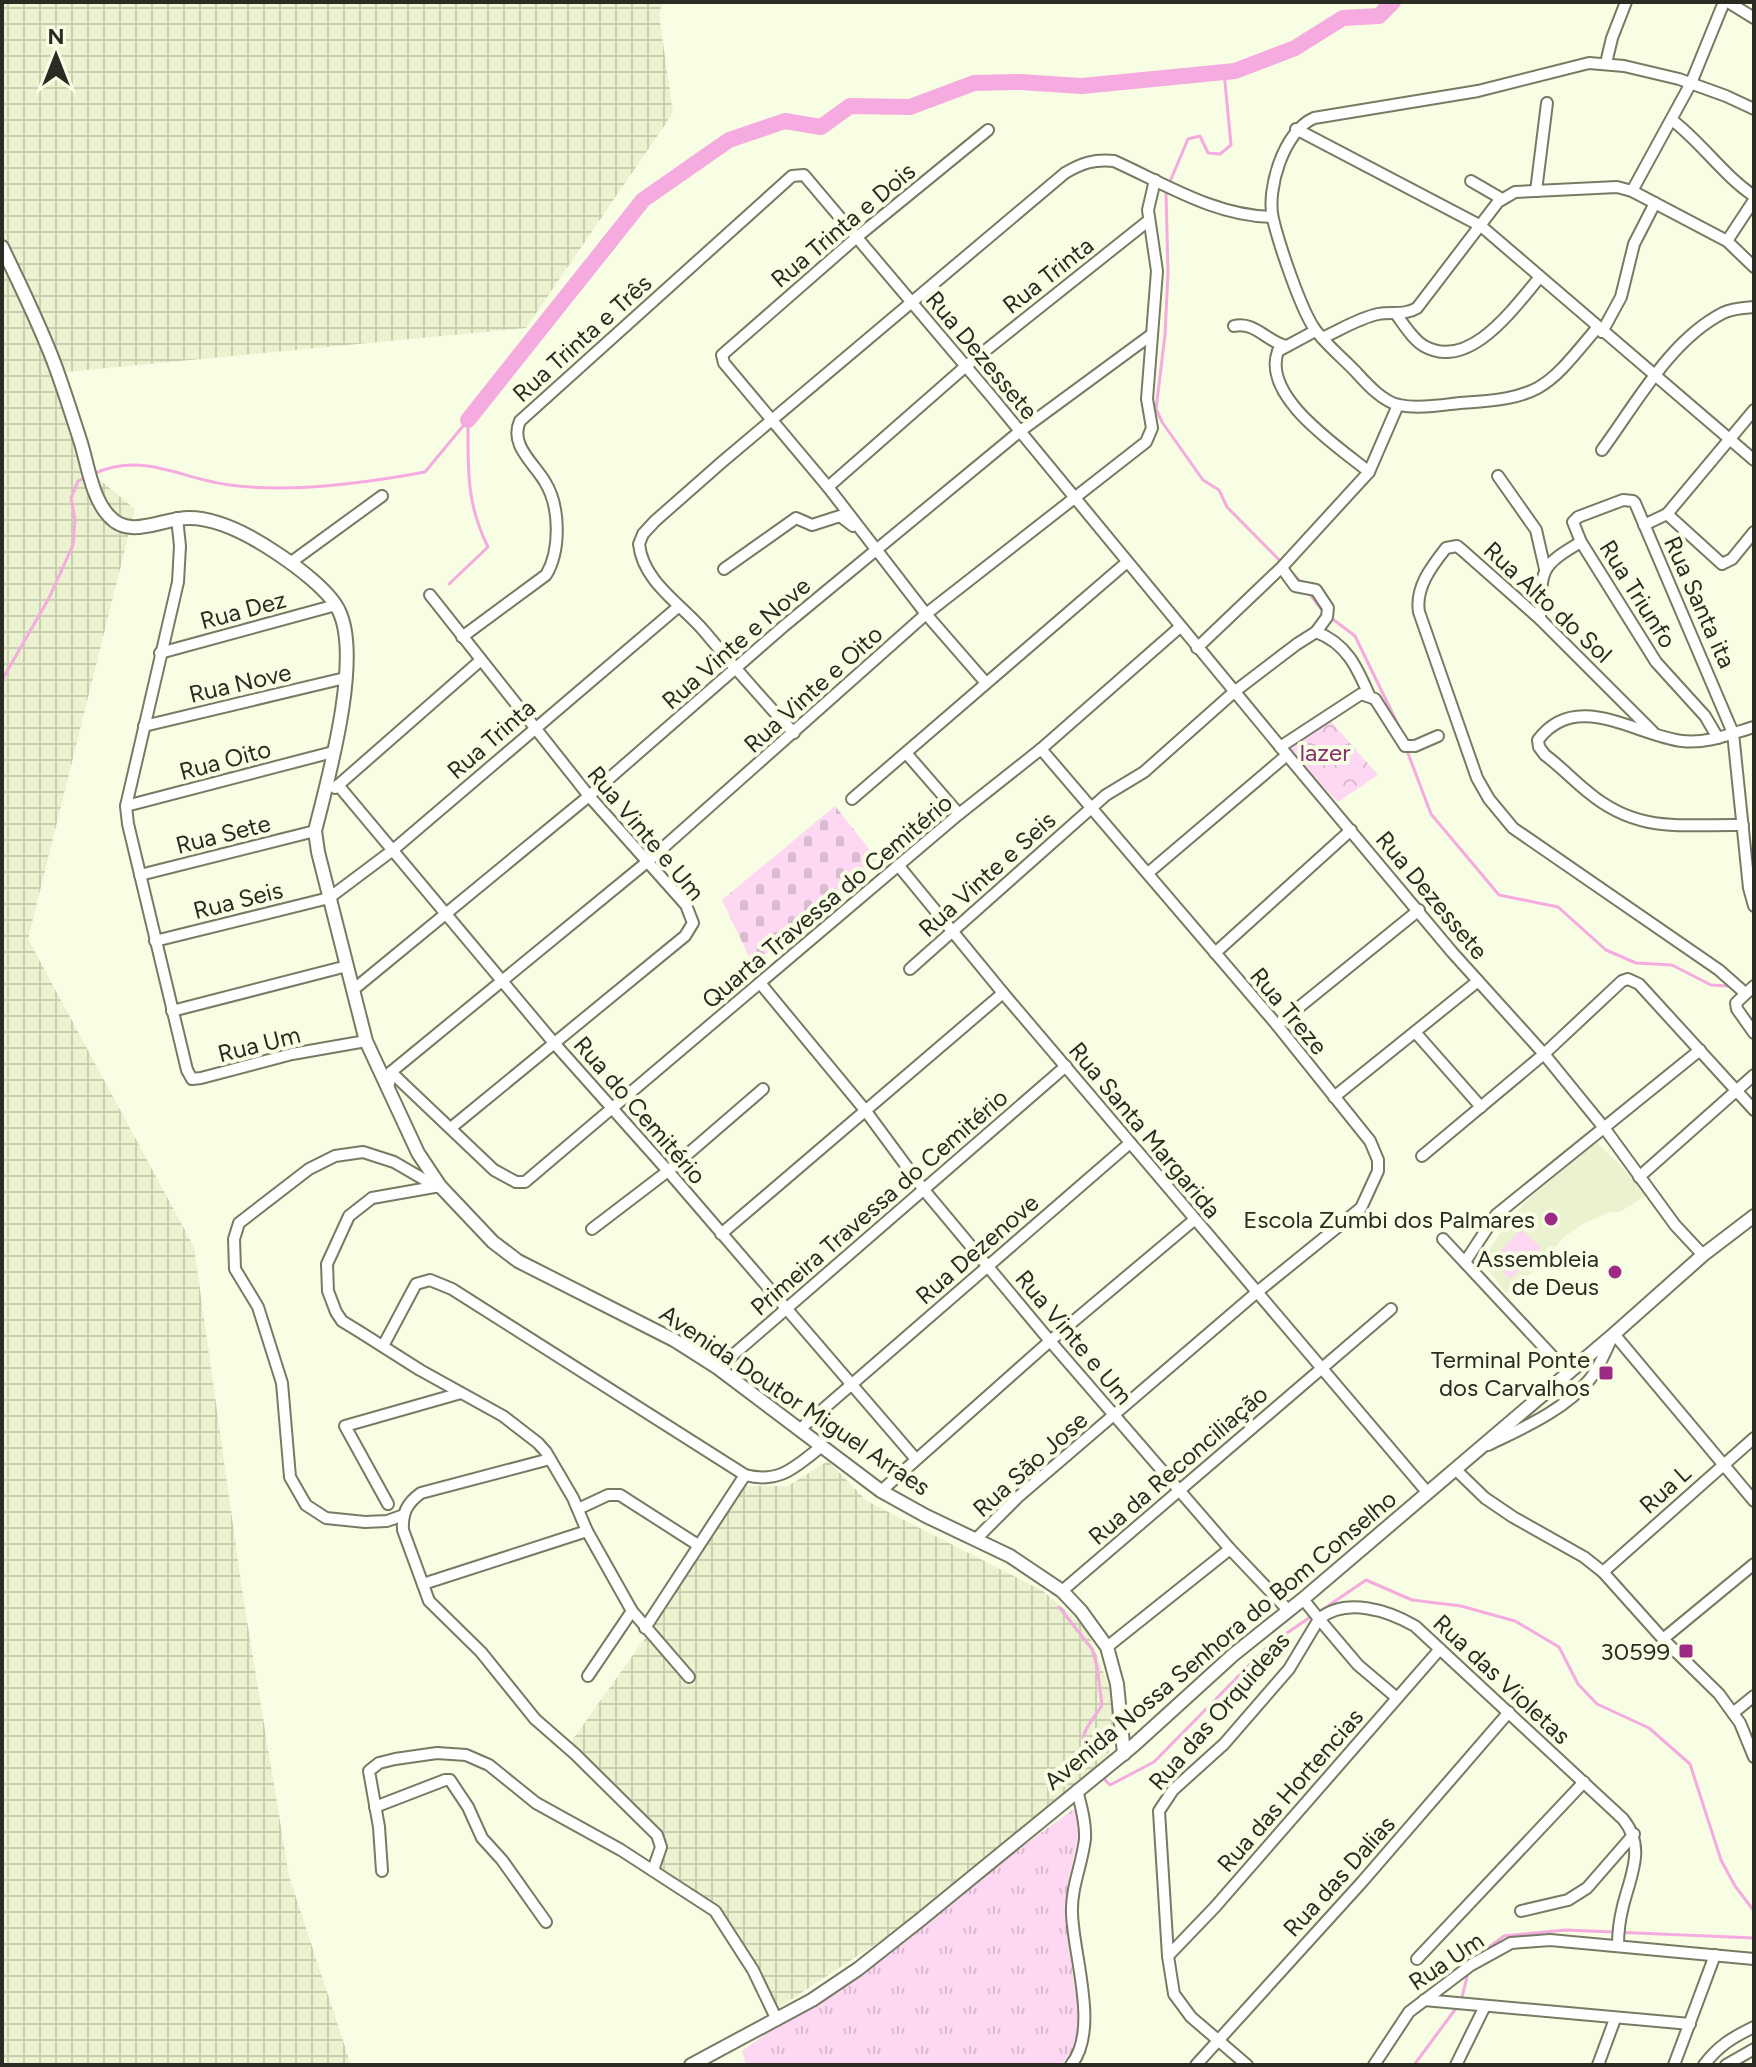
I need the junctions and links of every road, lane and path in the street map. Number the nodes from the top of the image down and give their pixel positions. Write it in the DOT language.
graph roads {
  1 [pos="1726,2"];
  2 [pos="1625,3"];
  3 [pos="1754,18"];
  4 [pos="1606,63"];
  5 [pos="1691,83"];
  6 [pos="1547,103"];
  7 [pos="1754,109"];
  8 [pos="1672,120"];
  9 [pos="1296,129"];
  10 [pos="988,130"];
  11 [pos="804,175"];
  12 [pos="1159,181"];
  13 [pos="1471,181"];
  14 [pos="1536,191"];
  15 [pos="1632,191"];
  16 [pos="1502,199"];
  17 [pos="1655,203"];
  18 [pos="1753,203"];
  19 [pos="1272,217"];
  20 [pos="1148,221"];
  21 [pos="1481,226"];
  22 [pos="857,237"];
  23 [pos="1727,241"];
  24 [pos="2,247"];
  25 [pos="1754,267"];
  26 [pos="1540,277"];
  27 [pos="912,302"];
  28 [pos="1754,307"];
  29 [pos="1395,313"];
  30 [pos="1234,326"];
  31 [pos="1600,330"];
  32 [pos="1319,334"];
  33 [pos="1151,335"];
  34 [pos="1286,346"];
  35 [pos="966,366"];
  36 [pos="1655,377"];
  37 [pos="1398,405"];
  38 [pos="1754,410"];
  39 [pos="772,420"];
  40 [pos="1019,432"];
  41 [pos="1730,441"];
  42 [pos="1602,450"];
  43 [pos="1754,460"];
  44 [pos="1369,472"];
  45 [pos="1498,476"];
  46 [pos="828,487"];
  47 [pos="382,496"];
  48 [pos="1073,497"];
  49 [pos="1635,503"];
  50 [pos="1667,514"];
  51 [pos="177,518"];
  52 [pos="1644,525"];
  53 [pos="861,532"];
  54 [pos="1754,532"];
  55 [pos="1581,542"];
  56 [pos="874,550"];
  57 [pos="290,563"];
  58 [pos="1126,563"];
  59 [pos="1284,565"];
  60 [pos="724,569"];
  61 [pos="1545,569"];
  62 [pos="430,595"];
  63 [pos="336,605"];
  64 [pos="678,607"];
  65 [pos="926,614"];
  66 [pos="1540,619"];
  67 [pos="1180,627"];
  68 [pos="1316,632"];
  69 [pos="462,637"];
  70 [pos="1197,648"];
  71 [pos="160,653"];
  72 [pos="481,660"];
  73 [pos="736,670"];
  74 [pos="345,678"];
  75 [pos="986,683"];
  76 [pos="1234,692"];
  77 [pos="1369,695"];
  78 [pos="144,726"];
  79 [pos="1754,727"];
  80 [pos="534,728"];
  81 [pos="1653,732"];
  82 [pos="794,733"];
  83 [pos="1733,733"];
  84 [pos="1438,736"];
  85 [pos="1718,738"];
  86 [pos="1041,749"];
  87 [pos="1283,751"];
  88 [pos="333,752"];
  89 [pos="906,753"];
  90 [pos="338,785"];
  91 [pos="324,796"];
  92 [pos="589,796"];
  93 [pos="852,799"];
  94 [pos="126,806"];
  95 [pos="1091,808"];
  96 [pos="959,814"];
  97 [pos="1743,825"];
  98 [pos="1351,830"];
  99 [pos="315,831"];
  100 [pos="393,850"];
  101 [pos="647,862"];
  102 [pos="898,865"];
  103 [pos="1148,873"];
  104 [pos="140,875"];
  105 [pos="329,898"];
  106 [pos="1754,906"];
  107 [pos="1419,910"];
  108 [pos="447,913"];
  109 [pos="952,933"];
  110 [pos="155,941"];
  111 [pos="1215,953"];
  112 [pos="347,966"];
  113 [pos="910,969"];
  114 [pos="502,979"];
  115 [pos="1478,981"];
  116 [pos="760,983"];
  117 [pos="353,990"];
  118 [pos="1750,990"];
  119 [pos="1003,993"];
  120 [pos="172,1011"];
  121 [pos="1277,1025"];
  122 [pos="1415,1032"];
  123 [pos="1754,1033"];
  124 [pos="366,1041"];
  125 [pos="554,1043"];
  126 [pos="1700,1050"];
  127 [pos="1544,1054"];
  128 [pos="1066,1066"];
  129 [pos="391,1072"];
  130 [pos="1754,1075"];
  131 [pos="388,1089"];
  132 [pos="763,1089"];
  133 [pos="1736,1092"];
  134 [pos="1334,1097"];
  135 [pos="1481,1107"];
  136 [pos="612,1109"];
  137 [pos="865,1110"];
  138 [pos="1754,1110"];
  139 [pos="452,1127"];
  140 [pos="1605,1129"];
  141 [pos="1130,1143"];
  142 [pos="1422,1156"];
  143 [pos="668,1171"];
  144 [pos="1639,1177"];
  145 [pos="438,1186"];
  146 [pos="924,1190"];
  147 [pos="1194,1220"];
  148 [pos="1752,1221"];
  149 [pos="592,1229"];
  150 [pos="721,1234"];
  151 [pos="1443,1239"];
  152 [pos="1703,1255"];
  153 [pos="1465,1262"];
  154 [pos="988,1266"];
  155 [pos="1256,1293"];
  156 [pos="785,1309"];
  157 [pos="1391,1309"];
  158 [pos="1614,1334"];
  159 [pos="1050,1341"];
  160 [pos="383,1346"];
  161 [pos="718,1368"];
  162 [pos="1320,1369"];
  163 [pos="1568,1373"];
  164 [pos="850,1385"];
  165 [pos="461,1393"];
  166 [pos="1114,1416"];
  167 [pos="799,1430"];
  168 [pos="1754,1438"];
  169 [pos="822,1446"];
  170 [pos="1476,1451"];
  171 [pos="915,1458"];
  172 [pos="550,1459"];
  173 [pos="1723,1464"];
  174 [pos="1455,1469"];
  175 [pos="745,1475"];
  176 [pos="1179,1490"];
  177 [pos="881,1491"];
  178 [pos="1427,1492"];
  179 [pos="1754,1501"];
  180 [pos="388,1504"];
  181 [pos="578,1509"];
  182 [pos="404,1515"];
  183 [pos="587,1531"];
  184 [pos="976,1539"];
  185 [pos="698,1545"];
  186 [pos="1230,1549"];
  187 [pos="1754,1564"];
  188 [pos="1603,1572"];
  189 [pos="423,1584"];
  190 [pos="1062,1591"];
  191 [pos="1303,1599"];
  192 [pos="632,1611"];
  193 [pos="1289,1611"];
  194 [pos="1319,1619"];
  195 [pos="645,1628"];
  196 [pos="1663,1639"];
  197 [pos="1107,1647"];
  198 [pos="1440,1649"];
  199 [pos="588,1676"];
  200 [pos="689,1677"];
  201 [pos="1754,1696"];
  202 [pos="1397,1698"];
  203 [pos="1509,1712"];
  204 [pos="1733,1713"];
  205 [pos="1124,1754"];
  206 [pos="1754,1757"];
  207 [pos="1584,1782"];
  208 [pos="1077,1790"];
  209 [pos="375,1807"];
  210 [pos="1634,1834"];
  211 [pos="653,1870"];
  212 [pos="382,1871"];
  213 [pos="1521,1911"];
  214 [pos="546,1922"];
  215 [pos="1618,1945"];
  216 [pos="1715,1955"];
  217 [pos="1168,1956"];
  218 [pos="1417,1959"];
  219 [pos="1754,1959"];
  220 [pos="1424,2000"];
  221 [pos="1485,2006"];
  222 [pos="1615,2019"];
  223 [pos="777,2020"];
  224 [pos="1690,2024"];
  225 [pos="1754,2027"];
  226 [pos="1218,2039"];
  227 [pos="1754,2049"];
  228 [pos="691,2065"];
  229 [pos="1071,2065"];
  230 [pos="1196,2065"];
  231 [pos="1247,2065"];
  232 [pos="1374,2065"];
  233 [pos="1456,2065"];
  234 [pos="1598,2065"];
  235 [pos="1674,2065"];
  236 [pos="1704,2065"];
  237 [pos="1726,2065"];
  1 -- 3 [label="street"];
  1 -- 5 [label="street"];
  2 -- 4 [label="street"];
  4 -- 5 [label="street"];
  4 -- 9 [label="street"];
  5 -- 7 [label="street"];
  5 -- 8 [label="street"];
  6 -- 14 [label="street"];
  8 -- 15 [label="street"];
  8 -- 18 [label="street"];
  9 -- 19 [label="street"];
  9 -- 21 [label="street"];
  10 -- 22 [label="street, Rua Trinta e Dois"];
  11 -- 22 [label="street, Rua Dezessete"];
  11 -- 69 [label="street, Rua Trinta e Três"];
  12 -- 19 [label="street"];
  12 -- 20 [label="street"];
  12 -- 27 [label="street"];
  13 -- 16 [label="street"];
  14 -- 15 [label="street"];
  14 -- 16 [label="street"];
  15 -- 17 [label="street"];
  16 -- 21 [label="street"];
  17 -- 23 [label="street"];
  17 -- 31 [label="street"];
  18 -- 23 [label="street"];
  19 -- 32 [label="street"];
  20 -- 33 [label="street"];
  20 -- 35 [label="street, Rua Trinta"];
  21 -- 26 [label="street"];
  21 -- 29 [label="street"];
  22 -- 27 [label="street, Rua Dezessete"];
  22 -- 39 [label="street, Rua Trinta e Dois"];
  23 -- 25 [label="street"];
  24 -- 51 [label="main road"];
  26 -- 29 [label="street"];
  26 -- 31 [label="street"];
  27 -- 35 [label="street, Rua Dezessete"];
  27 -- 39 [label="street"];
  28 -- 36 [label="street"];
  29 -- 32 [label="street"];
  30 -- 34 [label="street"];
  31 -- 36 [label="street"];
  31 -- 37 [label="street"];
  32 -- 34 [label="street"];
  32 -- 37 [label="street"];
  33 -- 40 [label="street, Rua Vinte e Nove"];
  33 -- 48 [label="street, Rua Vinte e Oito"];
  34 -- 44 [label="street"];
  35 -- 40 [label="street, Rua Dezessete"];
  35 -- 46 [label="street, Rua Trinta"];
  36 -- 41 [label="street"];
  36 -- 42 [label="street"];
  37 -- 44 [label="street"];
  38 -- 41 [label="street"];
  39 -- 46 [label="street"];
  39 -- 64 [label="street"];
  40 -- 48 [label="street, Rua Dezessete"];
  40 -- 56 [label="street, Rua Vinte e Nove"];
  41 -- 43 [label="street"];
  41 -- 50 [label="street"];
  44 -- 59 [label="street"];
  45 -- 61 [label="street"];
  46 -- 53 [label="street"];
  47 -- 57 [label="street"];
  48 -- 58 [label="street, Rua Dezessete"];
  48 -- 65 [label="street, Rua Vinte e Oito"];
  49 -- 52 [label="street, Rua Santa ita"];
  49 -- 55 [label="street, Rua Triunfo"];
  50 -- 52 [label="street"];
  50 -- 54 [label="street"];
  51 -- 57 [label="main road"];
  51 -- 71 [label="street"];
  52 -- 83 [label="street, Rua Santa ita"];
  53 -- 56 [label="street"];
  53 -- 60 [label="street"];
  55 -- 61 [label="street"];
  55 -- 85 [label="street, Rua Triunfo"];
  56 -- 65 [label="street"];
  56 -- 73 [label="street, Rua Vinte e Nove"];
  57 -- 63 [label="main road"];
  58 -- 67 [label="street, Rua Dezessete"];
  58 -- 75 [label="street"];
  59 -- 68 [label="street"];
  59 -- 70 [label="street"];
  61 -- 66 [label="street"];
  62 -- 69 [label="street, Rua Vinte e Um"];
  63 -- 71 [label="street, Rua Dez"];
  63 -- 74 [label="main road"];
  64 -- 73 [label="street"];
  64 -- 80 [label="street, Rua Trinta"];
  65 -- 75 [label="street"];
  65 -- 82 [label="street, Rua Vinte e Oito"];
  66 -- 81 [label="street, Rua Alto do Sol"];
  66 -- 118 [label="street, Rua Alto do Sol"];
  67 -- 70 [label="street, Rua Dezessete"];
  67 -- 86 [label="street, Quarta Travessa do Cemitério"];
  68 -- 76 [label="street, Rua Vinte e Seis"];
  68 -- 77 [label="street"];
  69 -- 72 [label="street, Rua Vinte e Um"];
  70 -- 76 [label="street, Rua Dezessete"];
  71 -- 78 [label="street"];
  72 -- 80 [label="street, Rua Vinte e Um"];
  72 -- 90 [label="street"];
  73 -- 82 [label="street"];
  73 -- 92 [label="street, Rua Vinte e Nove"];
  74 -- 78 [label="street, Rua Nove"];
  74 -- 88 [label="main road"];
  75 -- 89 [label="street"];
  76 -- 87 [label="street, Rua Dezessete"];
  76 -- 95 [label="street, Rua Vinte e Seis"];
  77 -- 84 [label="street"];
  77 -- 87 [label="street"];
  78 -- 94 [label="street"];
  79 -- 83 [label="street"];
  80 -- 92 [label="street, Rua Vinte e Um"];
  80 -- 100 [label="street, Rua Trinta"];
  81 -- 85 [label="street"];
  81 -- 97 [label="street"];
  82 -- 101 [label="street, Rua Vinte e Oito"];
  83 -- 85 [label="street"];
  83 -- 97 [label="street, Rua Santa ita"];
  86 -- 95 [label="street, Rua Treze"];
  86 -- 96 [label="street, Quarta Travessa do Cemitério"];
  87 -- 98 [label="street, Rua Dezessete"];
  87 -- 103 [label="street"];
  88 -- 91 [label="main road"];
  88 -- 94 [label="street, Rua Oito"];
  89 -- 93 [label="street"];
  89 -- 96 [label="street"];
  90 -- 91 [label="street"];
  90 -- 100 [label="street, Rua do Cemitério"];
  91 -- 99 [label="main road"];
  92 -- 101 [label="street, Rua Vinte e Um"];
  92 -- 108 [label="street, Rua Vinte e Nove"];
  94 -- 104 [label="street"];
  95 -- 103 [label="street, Rua Treze"];
  95 -- 109 [label="street, Rua Vinte e Seis"];
  96 -- 102 [label="street, Quarta Travessa do Cemitério"];
  97 -- 106 [label="street, Rua Santa ita"];
  98 -- 107 [label="street, Rua Dezessete"];
  98 -- 111 [label="street"];
  99 -- 104 [label="street, Rua Sete"];
  99 -- 105 [label="main road, Avenida Doutor Miguel Arraes"];
  100 -- 105 [label="street, Rua Trinta"];
  100 -- 108 [label="street, Rua do Cemitério"];
  101 -- 114 [label="street, Rua Vinte e Oito"];
  101 -- 125 [label="street, Rua Vinte e Um"];
  102 -- 109 [label="street, Rua Santa Margarida"];
  102 -- 116 [label="street, Quarta Travessa do Cemitério"];
  103 -- 111 [label="street, Rua Treze"];
  104 -- 110 [label="street"];
  105 -- 110 [label="street, Rua Seis"];
  105 -- 112 [label="main road, Avenida Doutor Miguel Arraes"];
  107 -- 115 [label="street, Rua Dezessete"];
  107 -- 121 [label="street"];
  108 -- 114 [label="street, Rua do Cemitério"];
  108 -- 117 [label="street, Rua Vinte e Nove"];
  109 -- 113 [label="street, Rua Vinte e Seis"];
  109 -- 119 [label="street, Rua Santa Margarida"];
  110 -- 120 [label="street"];
  111 -- 121 [label="street, Rua Treze"];
  112 -- 117 [label="main road, Avenida Doutor Miguel Arraes"];
  112 -- 120 [label="street"];
  114 -- 125 [label="street, Rua do Cemitério"];
  114 -- 129 [label="street, Rua Vinte e Oito"];
  115 -- 122 [label="street"];
  115 -- 127 [label="street, Rua Dezessete"];
  116 -- 136 [label="street, Quarta Travessa do Cemitério"];
  116 -- 137 [label="street, Rua Vinte e Um"];
  117 -- 124 [label="main road, Avenida Doutor Miguel Arraes"];
  118 -- 123 [label="street"];
  119 -- 128 [label="street, Rua Santa Margarida"];
  119 -- 137 [label="street"];
  120 -- 124 [label="street, Rua Um"];
  121 -- 134 [label="street, Rua Treze"];
  122 -- 134 [label="street"];
  122 -- 135 [label="street"];
  124 -- 131 [label="main road, Avenida Doutor Miguel Arraes"];
  125 -- 136 [label="street, Rua do Cemitério"];
  125 -- 139 [label="street, Rua Vinte e Um"];
  126 -- 127 [label="street"];
  126 -- 133 [label="street"];
  126 -- 140 [label="street"];
  127 -- 135 [label="street"];
  127 -- 140 [label="street, Rua Dezessete"];
  128 -- 141 [label="street, Rua Santa Margarida"];
  128 -- 146 [label="street, Primeira Travessa do Cemitério"];
  129 -- 131 [label="street"];
  129 -- 139 [label="street"];
  130 -- 133 [label="street"];
  131 -- 145 [label="main road, Avenida Doutor Miguel Arraes"];
  132 -- 143 [label="street"];
  133 -- 138 [label="street"];
  133 -- 144 [label="street"];
  134 -- 155 [label="street, Rua Treze"];
  135 -- 142 [label="street"];
  136 -- 139 [label="street, Quarta Travessa do Cemitério"];
  136 -- 143 [label="street, Rua do Cemitério"];
  137 -- 146 [label="street, Rua Vinte e Um"];
  137 -- 150 [label="street"];
  140 -- 144 [label="street, Rua Dezessete"];
  140 -- 153 [label="street"];
  141 -- 147 [label="street, Rua Santa Margarida"];
  141 -- 154 [label="street, Rua Dezenove"];
  143 -- 149 [label="street"];
  143 -- 150 [label="street, Rua do Cemitério"];
  144 -- 152 [label="street, Rua Dezessete"];
  145 -- 160 [label="street"];
  145 -- 161 [label="main road, Avenida Doutor Miguel Arraes"];
  145 -- 182 [label="street"];
  146 -- 154 [label="street, Rua Vinte e Um"];
  146 -- 156 [label="street, Primeira Travessa do Cemitério"];
  147 -- 155 [label="street, Rua Santa Margarida"];
  147 -- 159 [label="street"];
  148 -- 152 [label="main road, Avenida Nossa Senhora do Bom Conselho"];
  150 -- 156 [label="street, Rua do Cemitério"];
  151 -- 153 [label="street"];
  152 -- 158 [label="main road, Avenida Nossa Senhora do Bom Conselho"];
  153 -- 163 [label="street"];
  154 -- 159 [label="street, Rua Vinte e Um"];
  154 -- 164 [label="street, Rua Dezenove"];
  155 -- 162 [label="street, Rua Santa Margarida"];
  155 -- 166 [label="street, Rua São Jose"];
  156 -- 161 [label="street, Primeira Travessa do Cemitério"];
  156 -- 164 [label="street, Rua do Cemitério"];
  157 -- 162 [label="street, Rua da Reconciliação"];
  158 -- 163 [label="main road, Avenida Nossa Senhora do Bom Conselho"];
  158 -- 170 [label="street"];
  158 -- 173 [label="street"];
  159 -- 166 [label="street, Rua Vinte e Um"];
  159 -- 171 [label="street"];
  160 -- 165 [label="street"];
  160 -- 175 [label="street"];
  161 -- 167 [label="main road, Avenida Doutor Miguel Arraes"];
  162 -- 176 [label="street, Rua da Reconciliação"];
  162 -- 178 [label="street, Rua Santa Margarida"];
  163 -- 170 [label="main road, Avenida Nossa Senhora do Bom Conselho"];
  164 -- 167 [label="street, Rua Dezenove"];
  164 -- 171 [label="street, Rua do Cemitério"];
  165 -- 172 [label="street"];
  165 -- 180 [label="street"];
  166 -- 176 [label="street, Rua Vinte e Um"];
  166 -- 184 [label="street, Rua São Jose"];
  167 -- 169 [label="main road, Avenida Doutor Miguel Arraes"];
  168 -- 173 [label="street, Rua L"];
  169 -- 175 [label="street"];
  169 -- 177 [label="main road, Avenida Doutor Miguel Arraes"];
  170 -- 174 [label="main road, Avenida Nossa Senhora do Bom Conselho"];
  171 -- 177 [label="street"];
  172 -- 181 [label="street"];
  172 -- 182 [label="street"];
  173 -- 179 [label="street"];
  173 -- 188 [label="street, Rua L"];
  174 -- 178 [label="main road, Avenida Nossa Senhora do Bom Conselho"];
  174 -- 188 [label="street"];
  175 -- 185 [label="street"];
  176 -- 186 [label="street, Rua Vinte e Um"];
  176 -- 190 [label="street, Rua da Reconciliação"];
  177 -- 184 [label="main road, Avenida Doutor Miguel Arraes"];
  178 -- 191 [label="main road, Avenida Nossa Senhora do Bom Conselho"];
  181 -- 183 [label="street"];
  181 -- 185 [label="street"];
  182 -- 189 [label="street"];
  183 -- 189 [label="street"];
  183 -- 192 [label="street"];
  184 -- 190 [label="main road, Avenida Doutor Miguel Arraes"];
  185 -- 195 [label="street"];
  186 -- 193 [label="street, Rua Vinte e Um"];
  186 -- 197 [label="street"];
  187 -- 196 [label="street"];
  188 -- 196 [label="street"];
  189 -- 211 [label="street"];
  190 -- 197 [label="main road, Avenida Doutor Miguel Arraes"];
  191 -- 193 [label="main road, Avenida Nossa Senhora do Bom Conselho"];
  191 -- 194 [label="street, Rua das Orquideas"];
  192 -- 195 [label="street"];
  192 -- 199 [label="street"];
  193 -- 205 [label="main road, Avenida Nossa Senhora do Bom Conselho"];
  194 -- 198 [label="street, Rua das Violetas"];
  194 -- 202 [label="street"];
  194 -- 217 [label="street, Rua das Orquideas"];
  195 -- 200 [label="street"];
  196 -- 204 [label="street"];
  197 -- 205 [label="main road, Avenida Doutor Miguel Arraes"];
  198 -- 202 [label="street, Rua das Hortencias"];
  198 -- 203 [label="street, Rua das Violetas"];
  201 -- 204 [label="street"];
  202 -- 217 [label="street, Rua das Hortencias"];
  203 -- 207 [label="street, Rua das Violetas"];
  203 -- 226 [label="street, Rua das Dalias"];
  204 -- 206 [label="street"];
  205 -- 208 [label="main road, Avenida Nossa Senhora do Bom Conselho"];
  207 -- 210 [label="street, Rua das Violetas"];
  207 -- 218 [label="street, Rua Um"];
  208 -- 223 [label="main road, Avenida Nossa Senhora do Bom Conselho"];
  208 -- 229 [label="street"];
  209 -- 211 [label="street"];
  209 -- 212 [label="street"];
  209 -- 214 [label="street"];
  210 -- 213 [label="street"];
  210 -- 215 [label="street"];
  211 -- 223 [label="street"];
  215 -- 216 [label="street, Rua Um"];
  215 -- 220 [label="street, Rua Um"];
  216 -- 219 [label="street, Rua Um"];
  216 -- 224 [label="street"];
  217 -- 226 [label="street, Rua das Orquideas"];
  220 -- 221 [label="street"];
  220 -- 232 [label="street, Rua Um"];
  221 -- 222 [label="street"];
  221 -- 233 [label="street"];
  222 -- 224 [label="street"];
  222 -- 234 [label="street"];
  223 -- 228 [label="main road, Avenida Nossa Senhora do Bom Conselho"];
  224 -- 235 [label="street"];
  225 -- 236 [label="street"];
  226 -- 230 [label="street, Rua das Dalias"];
  226 -- 231 [label="street, Rua das Orquideas"];
  227 -- 237 [label="street"];
}
